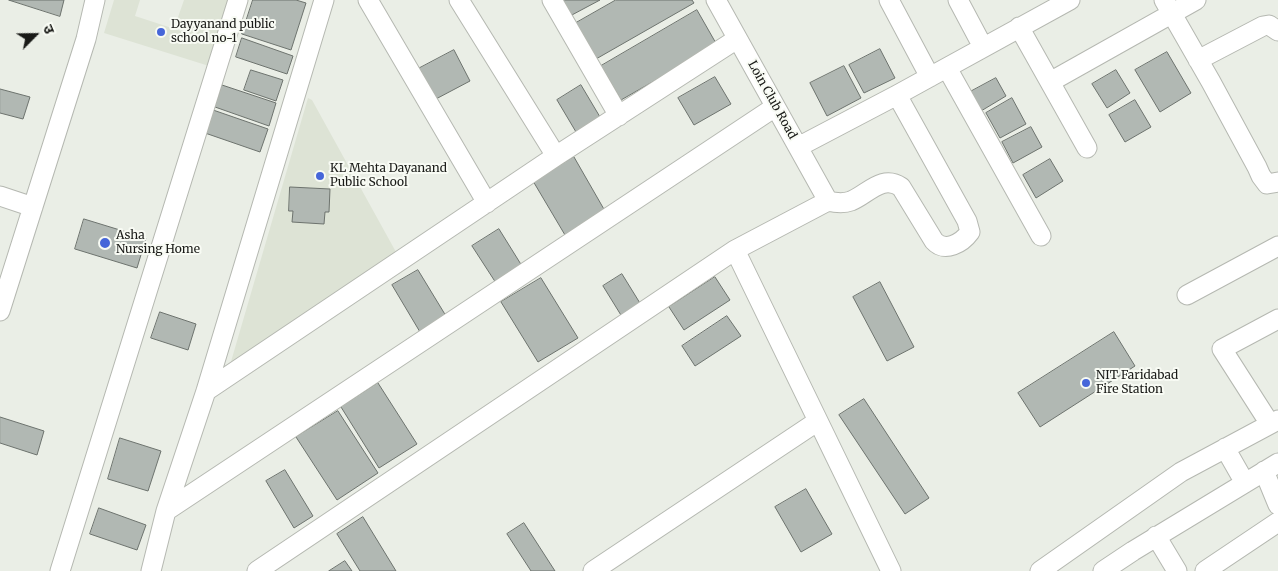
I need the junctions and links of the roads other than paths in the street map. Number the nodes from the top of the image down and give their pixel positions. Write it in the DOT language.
graph roads {
  1 [pos="95,0"];
  2 [pos="238,0"];
  3 [pos="324,0"];
  4 [pos="368,0"];
  5 [pos="459,0"];
  6 [pos="552,0"];
  7 [pos="716,0"];
  8 [pos="889,0"];
  9 [pos="958,0"];
  10 [pos="1070,0"];
  11 [pos="1196,0"];
  12 [pos="1167,7"];
  13 [pos="1019,27"];
  14 [pos="1278,31"];
  15 [pos="737,39"];
  16 [pos="983,47"];
  17 [pos="1198,60"];
  18 [pos="947,68"];
  19 [pos="930,77"];
  20 [pos="1050,82"];
  21 [pos="897,95"];
  22 [pos="775,107"];
  23 [pos="619,116"];
  24 [pos="798,147"];
  25 [pos="1087,148"];
  26 [pos="556,156"];
  27 [pos="1278,182"];
  28 [pos="0,196"];
  29 [pos="828,201"];
  30 [pos="487,203"];
  31 [pos="33,207"];
  32 [pos="1041,236"];
  33 [pos="1278,246"];
  34 [pos="734,250"];
  35 [pos="1188,295"];
  36 [pos="0,312"];
  37 [pos="1278,319"];
  38 [pos="206,391"];
  39 [pos="818,421"];
  40 [pos="1274,422"];
  41 [pos="1225,448"];
  42 [pos="1271,467"];
  43 [pos="1245,482"];
  44 [pos="1278,505"];
  45 [pos="166,511"];
  46 [pos="1278,522"];
  47 [pos="1156,536"];
  48 [pos="1105,570"];
  49 [pos="60,571"];
  50 [pos="151,571"];
  51 [pos="257,571"];
  52 [pos="593,571"];
  53 [pos="892,571"];
  54 [pos="1040,571"];
  55 [pos="1177,571"];
  56 [pos="1204,571"];
  1 -- 31 [label="street"];
  2 -- 49 [label="street"];
  3 -- 38 [label="street"];
  4 -- 30 [label="street"];
  5 -- 26 [label="street"];
  6 -- 23 [label="street"];
  7 -- 15 [label="street, Loin Club Road"];
  8 -- 19 [label="street"];
  9 -- 16 [label="street"];
  10 -- 13 [label="street"];
  11 -- 12 [label="street"];
  12 -- 17 [label="street"];
  12 -- 20 [label="street"];
  13 -- 16 [label="street"];
  13 -- 20 [label="street"];
  14 -- 17 [label="street"];
  15 -- 22 [label="street, Loin Club Road"];
  15 -- 23 [label="street"];
  16 -- 18 [label="street"];
  17 -- 27 [label="street"];
  18 -- 19 [label="street"];
  18 -- 32 [label="street"];
  19 -- 21 [label="street"];
  20 -- 25 [label="street"];
  21 -- 24 [label="street"];
  21 -- 29 [label="street"];
  22 -- 24 [label="street, Loin Club Road"];
  22 -- 45 [label="street"];
  23 -- 26 [label="street"];
  24 -- 29 [label="street, Loin Club Road"];
  26 -- 30 [label="street"];
  28 -- 31 [label="street"];
  29 -- 34 [label="street"];
  30 -- 38 [label="street"];
  31 -- 36 [label="street"];
  33 -- 35 [label="street"];
  34 -- 39 [label="street"];
  34 -- 51 [label="street"];
  37 -- 40 [label="street"];
  38 -- 45 [label="street"];
  39 -- 52 [label="street"];
  39 -- 53 [label="street"];
  40 -- 41 [label="street"];
  41 -- 43 [label="street"];
  41 -- 54 [label="street"];
  42 -- 43 [label="street"];
  42 -- 44 [label="street"];
  43 -- 47 [label="street"];
  45 -- 50 [label="street"];
  46 -- 56 [label="street"];
  47 -- 48 [label="street"];
  47 -- 55 [label="street"];
}
